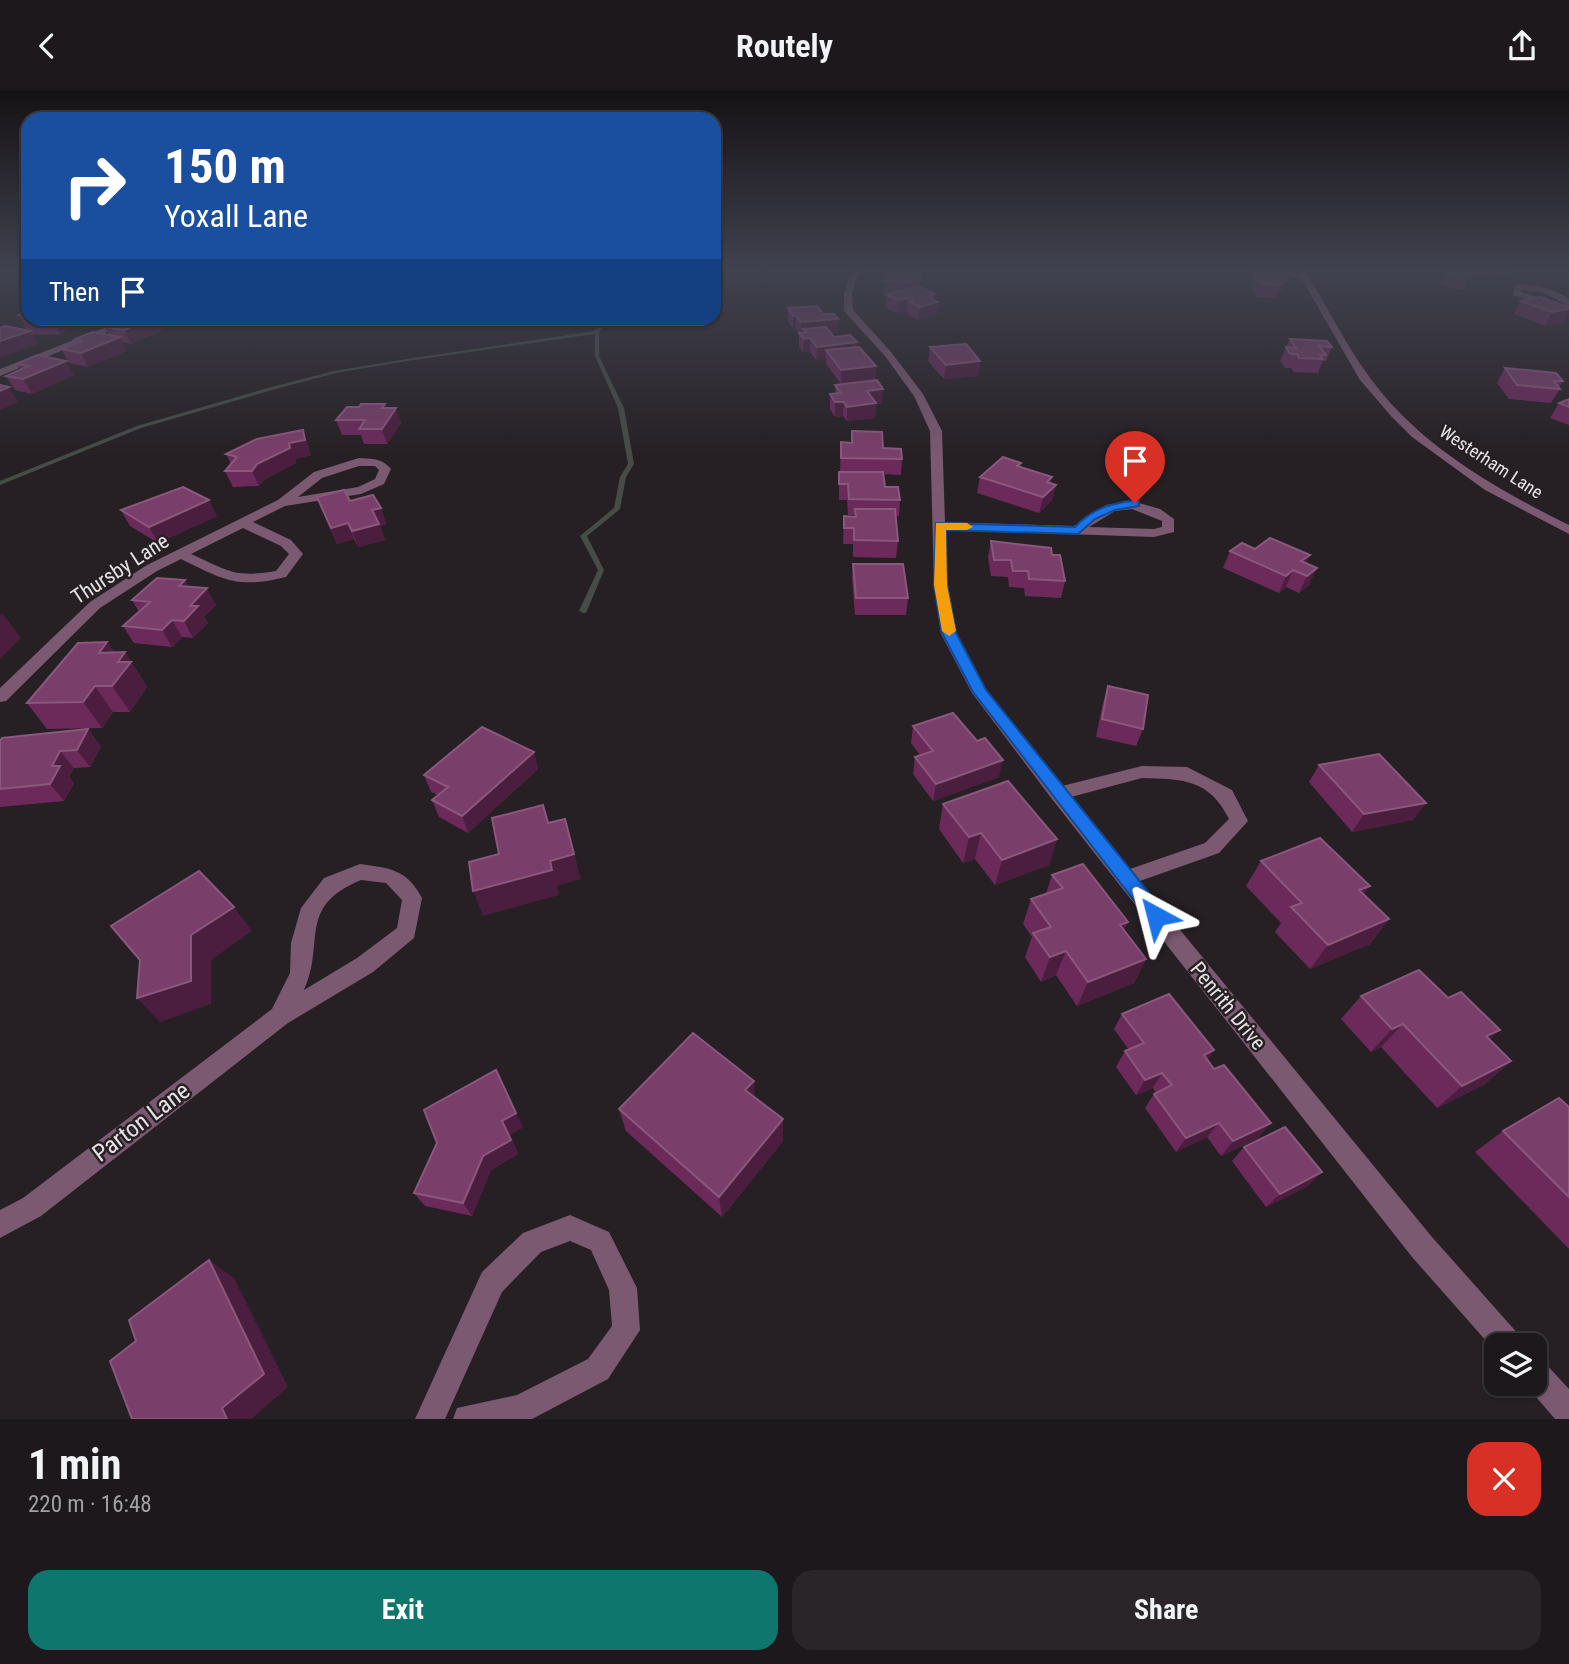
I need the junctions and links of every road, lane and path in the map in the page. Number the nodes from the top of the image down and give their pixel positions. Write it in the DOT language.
graph roads {
  1 [pos="104,331"];
  2 [pos="867,331"];
  3 [pos="1334,331"];
  4 [pos="0,373"];
  5 [pos="282,503"];
  6 [pos="242,522"];
  7 [pos="940,526"];
  8 [pos="1078,530"];
  9 [pos="1569,530"];
  10 [pos="179,553"];
  11 [pos="0,697"];
  12 [pos="1059,794"];
  13 [pos="1127,878"];
  14 [pos="280,1016"];
  15 [pos="0,1225"];
  16 [pos="1498,1333"];
  17 [pos="1547,1387"];
  18 [pos="1569,1412"];
  19 [pos="430,1419"];
  20 [pos="468,1419"];
  1 -- 4 [label="street"];
  2 -- 7 [label="street, Penrith Drive"];
  3 -- 9 [label="street, Westerham Lane"];
  5 -- 5 [label="street, Thursby Lane"];
  5 -- 6 [label="street, Thursby Lane"];
  6 -- 10 [label="street, Thursby Lane"];
  6 -- 10 [label="street"];
  7 -- 8 [label="street"];
  7 -- 12 [label="street, Penrith Drive"];
  8 -- 8 [label="street"];
  10 -- 11 [label="street, Thursby Lane"];
  12 -- 13 [label="street, Penrith Drive"];
  12 -- 13 [label="street"];
  13 -- 16 [label="street, Penrith Drive"];
  14 -- 14 [label="street, Parton Lane"];
  14 -- 15 [label="street, Parton Lane"];
  17 -- 18 [label="street"];
  19 -- 20 [label="street"];
}
